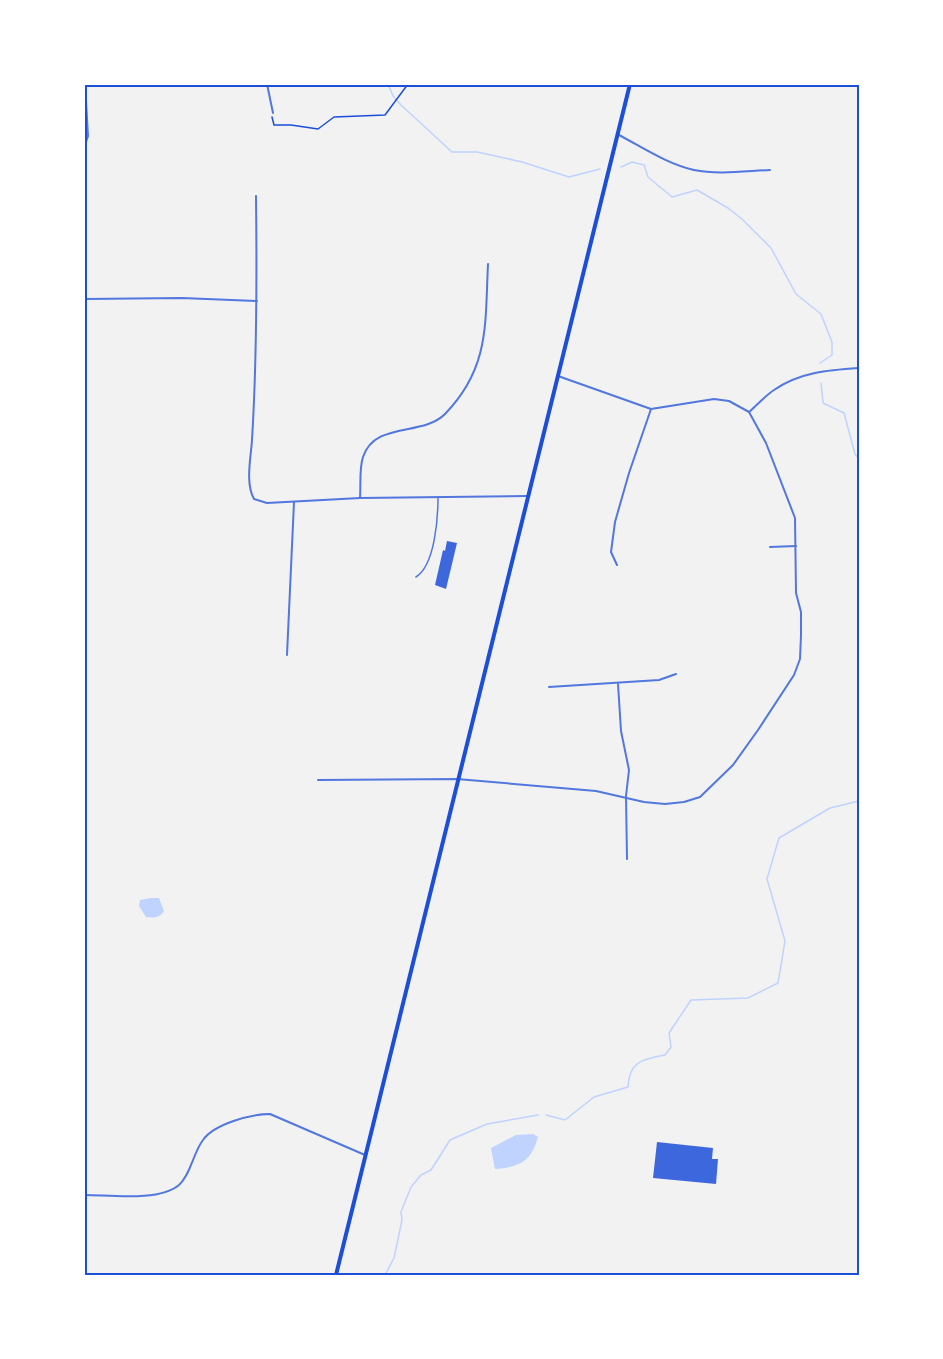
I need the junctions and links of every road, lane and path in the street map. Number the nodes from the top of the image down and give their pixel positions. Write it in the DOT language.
graph roads {
  1 [pos="85,84"];
  2 [pos="267,84"];
  3 [pos="408,84"];
  4 [pos="630,84"];
  5 [pos="273,113"];
  6 [pos="617,134"];
  7 [pos="84,148"];
  8 [pos="770,170"];
  9 [pos="256,196"];
  10 [pos="488,264"];
  11 [pos="84,299"];
  12 [pos="257,301"];
  13 [pos="859,368"];
  14 [pos="558,376"];
  15 [pos="651,409"];
  16 [pos="749,412"];
  17 [pos="438,496"];
  18 [pos="527,496"];
  19 [pos="360,498"];
  20 [pos="294,502"];
  21 [pos="796,546"];
  22 [pos="770,547"];
  23 [pos="617,565"];
  24 [pos="416,577"];
  25 [pos="287,655"];
  26 [pos="676,674"];
  27 [pos="618,684"];
  28 [pos="549,687"];
  29 [pos="457,779"];
  30 [pos="318,780"];
  31 [pos="626,796"];
  32 [pos="627,859"];
  33 [pos="365,1155"];
  34 [pos="84,1195"];
  35 [pos="336,1275"];
  1 -- 7 [label="street"];
  2 -- 5 [label="street"];
  3 -- 5 [label="path"];
  4 -- 6 [label="main road"];
  6 -- 8 [label="street"];
  6 -- 14 [label="main road"];
  9 -- 12 [label="street"];
  10 -- 19 [label="street"];
  11 -- 12 [label="street"];
  12 -- 20 [label="street"];
  13 -- 16 [label="street"];
  14 -- 15 [label="street"];
  14 -- 18 [label="main road"];
  15 -- 16 [label="street"];
  15 -- 23 [label="street"];
  16 -- 21 [label="street"];
  17 -- 18 [label="street"];
  17 -- 19 [label="street"];
  17 -- 24 [label="lane"];
  18 -- 29 [label="main road"];
  19 -- 20 [label="street"];
  20 -- 25 [label="street"];
  21 -- 22 [label="street"];
  21 -- 31 [label="street"];
  26 -- 27 [label="street"];
  27 -- 28 [label="street"];
  27 -- 31 [label="street"];
  29 -- 30 [label="street"];
  29 -- 31 [label="street"];
  29 -- 33 [label="main road"];
  31 -- 32 [label="street"];
  33 -- 34 [label="street"];
  33 -- 35 [label="main road"];
}
